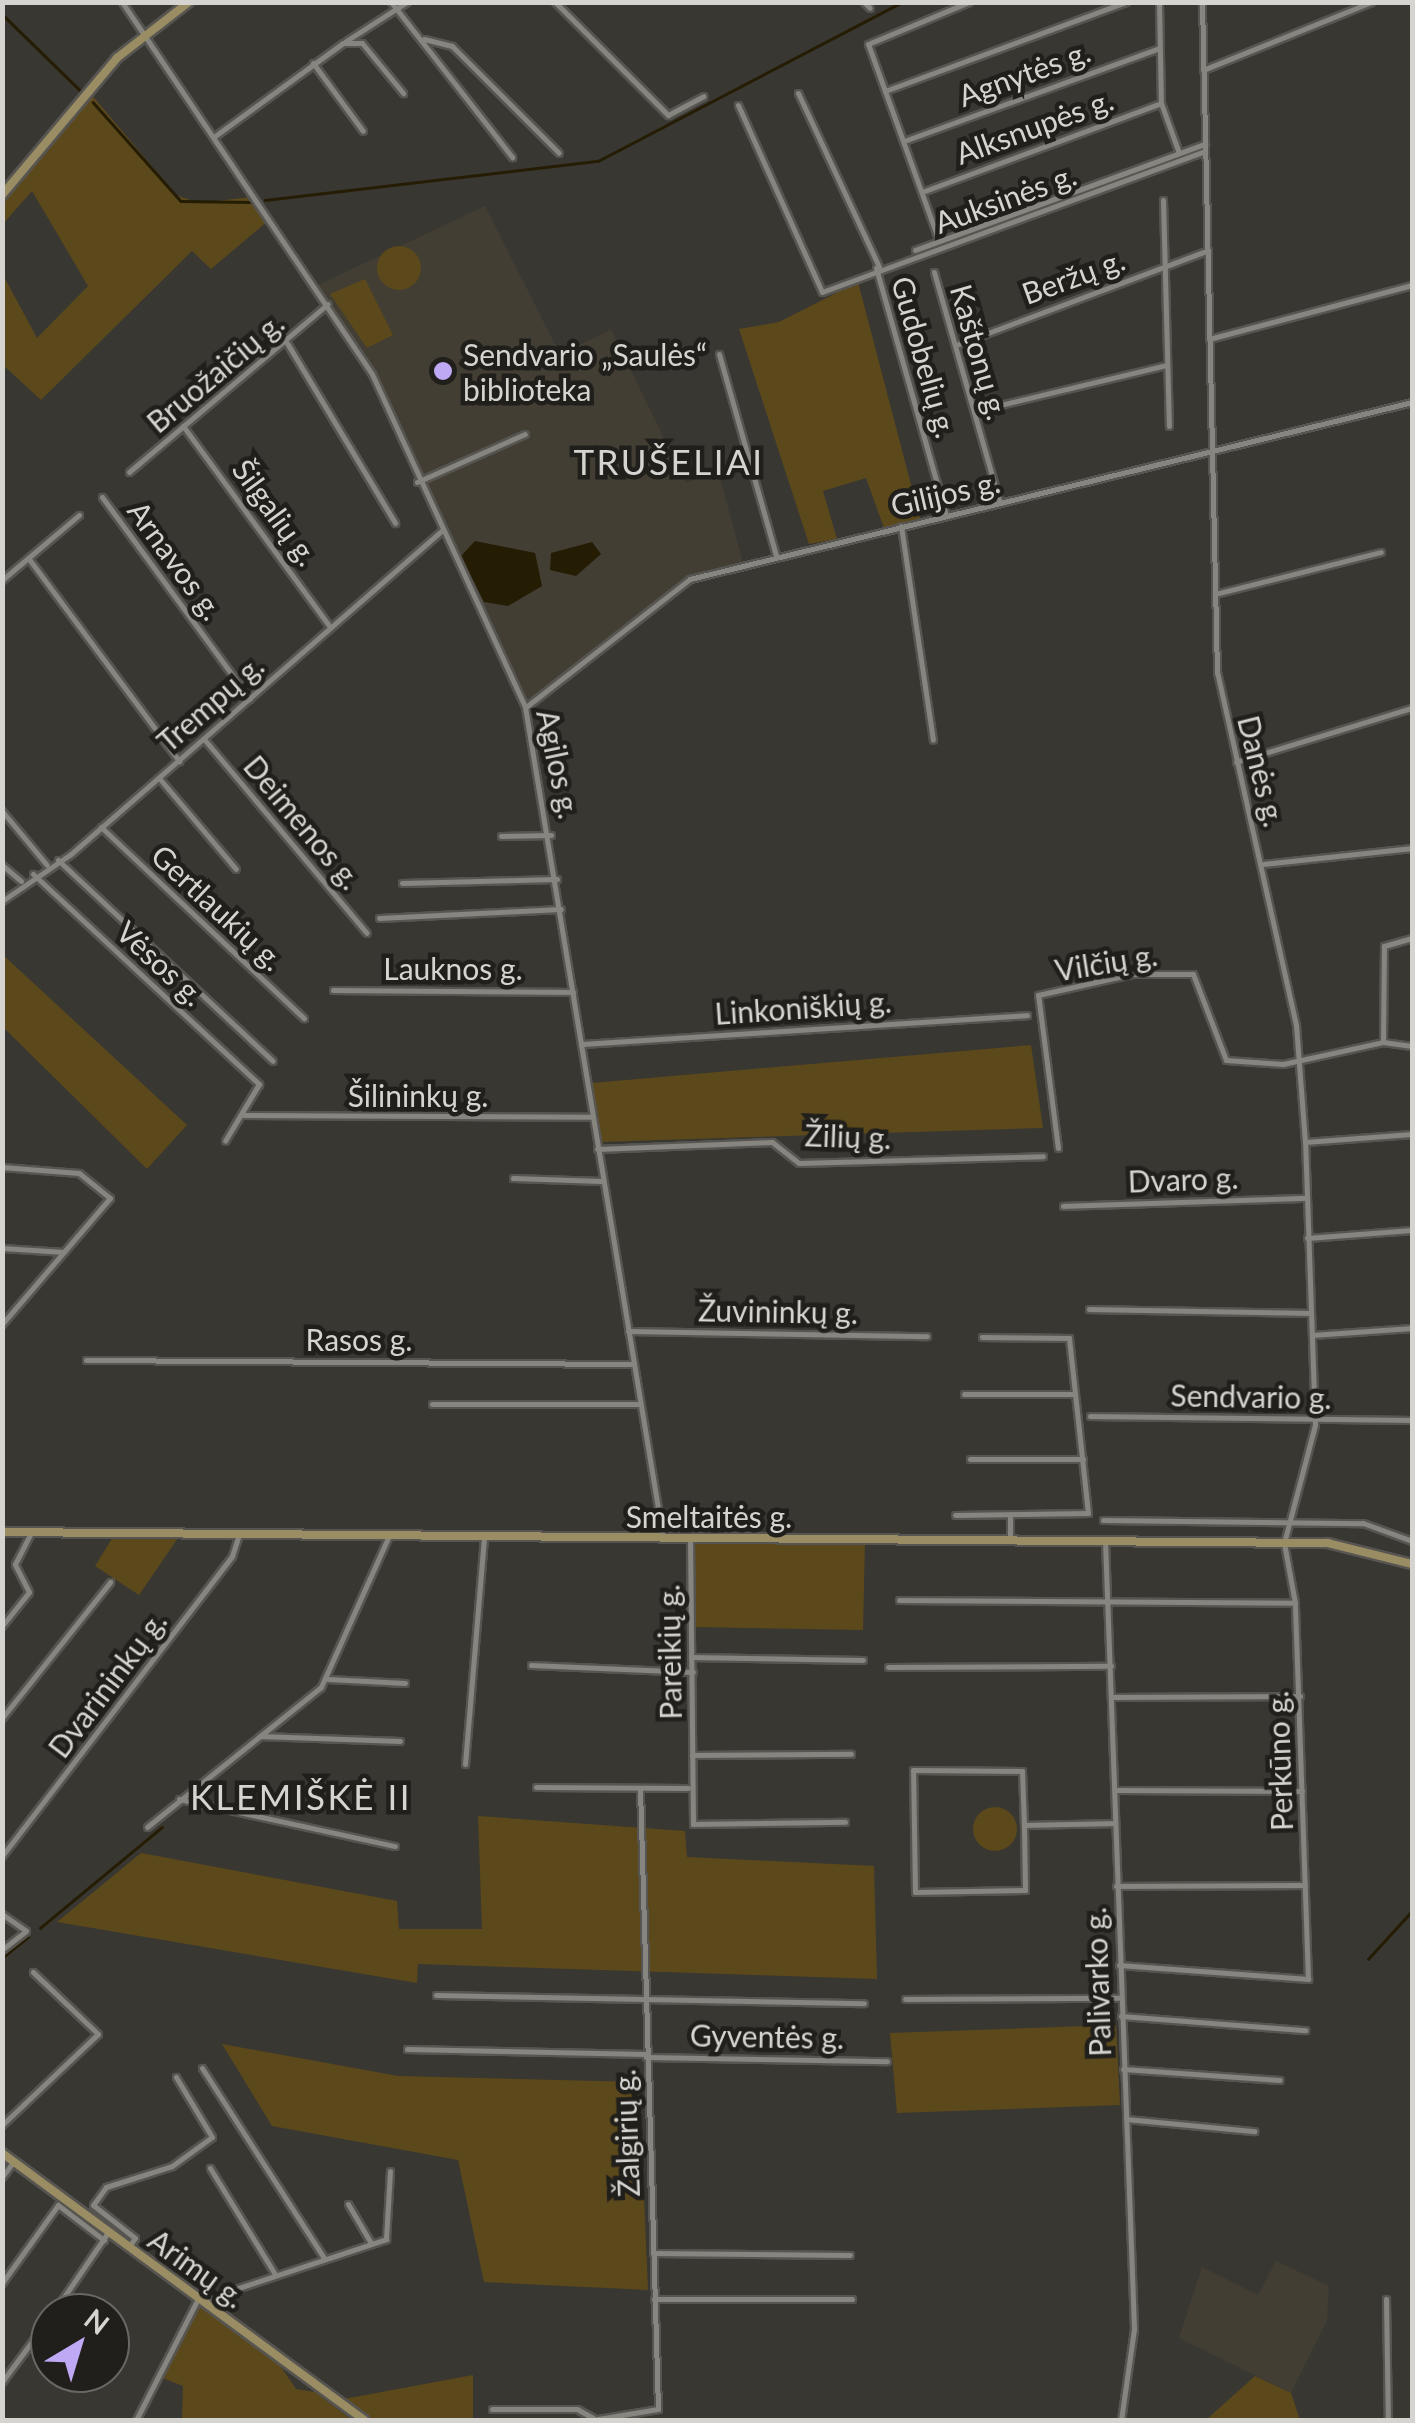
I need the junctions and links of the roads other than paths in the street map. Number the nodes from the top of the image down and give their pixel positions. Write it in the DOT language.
graph roads {
  1 [pos="122,2"];
  2 [pos="189,2"];
  3 [pos="391,2"];
  4 [pos="407,2"];
  5 [pos="555,2"];
  6 [pos="864,2"];
  7 [pos="969,2"];
  8 [pos="1126,2"];
  9 [pos="1159,2"];
  10 [pos="1202,2"];
  11 [pos="1372,2"];
  12 [pos="870,8"];
  13 [pos="396,10"];
  14 [pos="144,33"];
  15 [pos="424,39"];
  16 [pos="343,42"];
  17 [pos="1160,48"];
  18 [pos="313,64"];
  19 [pos="1203,70"];
  20 [pos="885,91"];
  21 [pos="403,93"];
  22 [pos="798,93"];
  23 [pos="703,96"];
  24 [pos="1161,103"];
  25 [pos="738,105"];
  26 [pos="362,131"];
  27 [pos="215,136"];
  28 [pos="903,142"];
  29 [pos="1205,148"];
  30 [pos="1178,153"];
  31 [pos="559,154"];
  32 [pos="512,156"];
  33 [pos="922,192"];
  34 [pos="2,195"];
  35 [pos="1163,200"];
  36 [pos="940,241"];
  37 [pos="916,250"];
  38 [pos="1207,251"];
  39 [pos="878,267"];
  40 [pos="1164,268"];
  41 [pos="934,272"];
  42 [pos="1412,285"];
  43 [pos="328,304"];
  44 [pos="1209,339"];
  45 [pos="287,343"];
  46 [pos="956,345"];
  47 [pos="719,354"];
  48 [pos="1166,366"];
  49 [pos="1412,402"];
  50 [pos="974,411"];
  51 [pos="184,426"];
  52 [pos="1169,426"];
  53 [pos="525,434"];
  54 [pos="1211,454"];
  55 [pos="129,472"];
  56 [pos="418,482"];
  57 [pos="102,497"];
  58 [pos="1000,503"];
  59 [pos="79,515"];
  60 [pos="946,516"];
  61 [pos="394,523"];
  62 [pos="901,526"];
  63 [pos="441,531"];
  64 [pos="1381,552"];
  65 [pos="776,556"];
  66 [pos="29,558"];
  67 [pos="2,580"];
  68 [pos="1214,594"];
  69 [pos="330,627"];
  70 [pos="250,698"];
  71 [pos="525,707"];
  72 [pos="1412,708"];
  73 [pos="204,739"];
  74 [pos="933,740"];
  75 [pos="179,761"];
  76 [pos="1236,762"];
  77 [pos="159,778"];
  78 [pos="2,811"];
  79 [pos="102,827"];
  80 [pos="551,835"];
  81 [pos="501,836"];
  82 [pos="1412,848"];
  83 [pos="58,860"];
  84 [pos="2,864"];
  85 [pos="1263,864"];
  86 [pos="48,865"];
  87 [pos="236,869"];
  88 [pos="33,874"];
  89 [pos="557,879"];
  90 [pos="21,881"];
  91 [pos="402,883"];
  92 [pos="2,900"];
  93 [pos="562,909"];
  94 [pos="379,918"];
  95 [pos="367,934"];
  96 [pos="1412,938"];
  97 [pos="333,990"];
  98 [pos="574,992"];
  99 [pos="1028,1015"];
  100 [pos="304,1018"];
  101 [pos="1383,1042"];
  102 [pos="581,1044"];
  103 [pos="1412,1046"];
  104 [pos="273,1061"];
  105 [pos="1300,1062"];
  106 [pos="244,1116"];
  107 [pos="592,1117"];
  108 [pos="1412,1134"];
  109 [pos="226,1141"];
  110 [pos="1305,1142"];
  111 [pos="1058,1148"];
  112 [pos="597,1149"];
  113 [pos="1043,1156"];
  114 [pos="2,1167"];
  115 [pos="513,1178"];
  116 [pos="602,1181"];
  117 [pos="1306,1198"];
  118 [pos="1062,1206"];
  119 [pos="1412,1230"];
  120 [pos="1307,1238"];
  121 [pos="2,1248"];
  122 [pos="66,1252"];
  123 [pos="1089,1309"];
  124 [pos="1310,1313"];
  125 [pos="2,1324"];
  126 [pos="1412,1328"];
  127 [pos="628,1332"];
  128 [pos="928,1336"];
  129 [pos="982,1336"];
  130 [pos="1312,1336"];
  131 [pos="86,1360"];
  132 [pos="632,1364"];
  133 [pos="964,1394"];
  134 [pos="1076,1394"];
  135 [pos="432,1404"];
  136 [pos="640,1404"];
  137 [pos="1090,1416"];
  138 [pos="1315,1419"];
  139 [pos="1412,1420"];
  140 [pos="970,1458"];
  141 [pos="1083,1460"];
  142 [pos="955,1515"];
  143 [pos="1010,1516"];
  144 [pos="1103,1520"];
  145 [pos="1286,1525"];
  146 [pos="2,1532"];
  147 [pos="31,1532"];
  148 [pos="238,1534"];
  149 [pos="389,1536"];
  150 [pos="484,1536"];
  151 [pos="662,1538"];
  152 [pos="690,1538"];
  153 [pos="1010,1540"];
  154 [pos="1105,1541"];
  155 [pos="1412,1541"];
  156 [pos="1284,1543"];
  157 [pos="1412,1564"];
  158 [pos="110,1582"];
  159 [pos="898,1600"];
  160 [pos="1110,1602"];
  161 [pos="1295,1603"];
  162 [pos="2,1626"];
  163 [pos="691,1657"];
  164 [pos="864,1660"];
  165 [pos="532,1665"];
  166 [pos="1111,1666"];
  167 [pos="888,1667"];
  168 [pos="694,1672"];
  169 [pos="328,1679"];
  170 [pos="405,1682"];
  171 [pos="1300,1696"];
  172 [pos="1112,1697"];
  173 [pos="2,1718"];
  174 [pos="257,1736"];
  175 [pos="400,1740"];
  176 [pos="851,1754"];
  177 [pos="692,1755"];
  178 [pos="465,1764"];
  179 [pos="536,1787"];
  180 [pos="640,1788"];
  181 [pos="688,1788"];
  182 [pos="1115,1790"];
  183 [pos="1303,1791"];
  184 [pos="179,1799"];
  185 [pos="845,1822"];
  186 [pos="1115,1824"];
  187 [pos="1024,1825"];
  188 [pos="147,1827"];
  189 [pos="395,1846"];
  190 [pos="2,1856"];
  191 [pos="1305,1885"];
  192 [pos="1116,1886"];
  193 [pos="2,1914"];
  194 [pos="2,1950"];
  195 [pos="1119,1965"];
  196 [pos="33,1972"];
  197 [pos="436,1995"];
  198 [pos="1120,1998"];
  199 [pos="905,1999"];
  200 [pos="644,2001"];
  201 [pos="864,2003"];
  202 [pos="1121,2016"];
  203 [pos="1305,2030"];
  204 [pos="407,2048"];
  205 [pos="646,2056"];
  206 [pos="887,2061"];
  207 [pos="202,2068"];
  208 [pos="1124,2069"];
  209 [pos="176,2078"];
  210 [pos="1280,2080"];
  211 [pos="1126,2119"];
  212 [pos="2,2126"];
  213 [pos="1254,2131"];
  214 [pos="2,2153"];
  215 [pos="14,2161"];
  216 [pos="210,2168"];
  217 [pos="390,2171"];
  218 [pos="2,2178"];
  219 [pos="348,2204"];
  220 [pos="106,2236"];
  221 [pos="372,2243"];
  222 [pos="128,2246"];
  223 [pos="653,2253"];
  224 [pos="850,2255"];
  225 [pos="324,2258"];
  226 [pos="275,2274"];
  227 [pos="2,2283"];
  228 [pos="67,2293"];
  229 [pos="200,2299"];
  230 [pos="654,2299"];
  231 [pos="1386,2299"];
  232 [pos="852,2300"];
  233 [pos="30,2344"];
  234 [pos="2,2382"];
  235 [pos="492,2409"];
  236 [pos="592,2419"];
  237 [pos="136,2420"];
  238 [pos="364,2420"];
  239 [pos="1121,2420"];
  240 [pos="1388,2420"];
  1 -- 14 [label="street, Agilos g."];
  2 -- 14 [label="main road"];
  3 -- 13 [label="street"];
  4 -- 13 [label="street"];
  5 -- 23 [label="street"];
  6 -- 12 [label="street"];
  7 -- 20 [label="street"];
  8 -- 20 [label="street"];
  9 -- 17 [label="street"];
  10 -- 19 [label="street, Danės g."];
  11 -- 19 [label="street"];
  13 -- 15 [label="street"];
  13 -- 16 [label="street"];
  14 -- 27 [label="street, Agilos g."];
  14 -- 34 [label="main road"];
  15 -- 31 [label="street"];
  15 -- 32 [label="street"];
  16 -- 18 [label="street"];
  16 -- 21 [label="street"];
  17 -- 24 [label="street"];
  17 -- 28 [label="street, Agnytės g."];
  18 -- 26 [label="street"];
  18 -- 27 [label="street"];
  19 -- 29 [label="street, Danės g."];
  20 -- 28 [label="street"];
  22 -- 39 [label="street, Gudobelių g."];
  24 -- 30 [label="street"];
  24 -- 33 [label="street, Alksnupės g."];
  25 -- 39 [label="street, Auksinės g."];
  27 -- 43 [label="street, Agilos g."];
  28 -- 33 [label="street"];
  29 -- 30 [label="street"];
  29 -- 38 [label="street, Danės g."];
  29 -- 39 [label="street, Auksinės g."];
  30 -- 36 [label="street"];
  33 -- 36 [label="street"];
  35 -- 40 [label="street"];
  36 -- 37 [label="street"];
  38 -- 40 [label="street, Beržų g."];
  38 -- 44 [label="street, Danės g."];
  39 -- 60 [label="street, Gudobelių g."];
  40 -- 46 [label="street, Beržų g."];
  40 -- 48 [label="street"];
  41 -- 46 [label="street, Kaštonų g."];
  42 -- 44 [label="street"];
  43 -- 45 [label="street, Bruožaičių g."];
  43 -- 56 [label="street, Agilos g."];
  44 -- 54 [label="street, Danės g."];
  45 -- 51 [label="street, Bruožaičių g."];
  45 -- 61 [label="street"];
  46 -- 50 [label="street, Kaštonų g."];
  47 -- 65 [label="street"];
  48 -- 50 [label="street"];
  48 -- 52 [label="street"];
  49 -- 54 [label="street, Gilijos g."];
  50 -- 58 [label="street, Kaštonų g."];
  51 -- 55 [label="street, Bruožaičių g."];
  51 -- 69 [label="street, Šilgalių g."];
  53 -- 56 [label="street"];
  54 -- 58 [label="street, Gilijos g."];
  54 -- 68 [label="street, Danės g."];
  56 -- 63 [label="street, Agilos g."];
  57 -- 70 [label="street, Arnavos g."];
  58 -- 60 [label="street, Gilijos g."];
  59 -- 66 [label="street"];
  60 -- 62 [label="street, Gilijos g."];
  62 -- 65 [label="street, Gilijos g."];
  62 -- 74 [label="street"];
  63 -- 69 [label="street, Trempų g."];
  63 -- 71 [label="street, Agilos g."];
  64 -- 68 [label="street"];
  65 -- 71 [label="street, Gilijos g."];
  66 -- 67 [label="street"];
  66 -- 75 [label="street"];
  68 -- 76 [label="street, Danės g."];
  69 -- 70 [label="street, Trempų g."];
  70 -- 73 [label="street, Trempų g."];
  71 -- 80 [label="street, Agilos g."];
  72 -- 76 [label="street"];
  73 -- 75 [label="street, Trempų g."];
  73 -- 95 [label="street, Deimenos g."];
  75 -- 77 [label="street, Trempų g."];
  76 -- 85 [label="street, Danės g."];
  77 -- 79 [label="street, Trempų g."];
  77 -- 87 [label="street"];
  78 -- 86 [label="street"];
  79 -- 83 [label="street, Trempų g."];
  79 -- 100 [label="street, Gertlaukių g."];
  80 -- 81 [label="street"];
  80 -- 89 [label="street, Agilos g."];
  82 -- 85 [label="street"];
  83 -- 86 [label="street, Trempų g."];
  83 -- 104 [label="street"];
  84 -- 90 [label="street"];
  85 -- 105 [label="street, Danės g."];
  86 -- 88 [label="street, Trempų g."];
  88 -- 90 [label="street, Trempų g."];
  88 -- 106 [label="street, Vėsos g."];
  89 -- 91 [label="street"];
  89 -- 93 [label="street, Agilos g."];
  90 -- 92 [label="street, Trempų g."];
  93 -- 94 [label="street"];
  93 -- 98 [label="street, Agilos g."];
  96 -- 101 [label="street"];
  97 -- 98 [label="street, Lauknos g."];
  98 -- 102 [label="street, Agilos g."];
  99 -- 102 [label="street, Linkoniškių g."];
  101 -- 103 [label="street"];
  101 -- 105 [label="street"];
  102 -- 107 [label="street, Agilos g."];
  105 -- 110 [label="street, Danės g."];
  105 -- 111 [label="street, Vilčių g."];
  106 -- 107 [label="street, Šilininkų g."];
  106 -- 109 [label="street"];
  107 -- 112 [label="street, Agilos g."];
  108 -- 110 [label="street"];
  110 -- 117 [label="street, Danės g."];
  112 -- 113 [label="street, Žilių g."];
  112 -- 116 [label="street, Agilos g."];
  114 -- 122 [label="street"];
  115 -- 116 [label="street"];
  116 -- 127 [label="street, Agilos g."];
  117 -- 118 [label="street, Dvaro g."];
  117 -- 120 [label="street, Danės g."];
  119 -- 120 [label="street"];
  120 -- 124 [label="street, Danės g."];
  121 -- 122 [label="street"];
  122 -- 125 [label="street"];
  123 -- 124 [label="street"];
  124 -- 130 [label="street, Danės g."];
  126 -- 130 [label="street"];
  127 -- 128 [label="street, Žuvininkų g."];
  127 -- 132 [label="street, Agilos g."];
  129 -- 134 [label="street"];
  130 -- 138 [label="street, Danės g."];
  131 -- 132 [label="street, Rasos g."];
  132 -- 136 [label="street, Agilos g."];
  133 -- 134 [label="street"];
  134 -- 141 [label="street"];
  135 -- 136 [label="street"];
  136 -- 151 [label="street, Agilos g."];
  137 -- 138 [label="street, Sendvario g."];
  138 -- 139 [label="street, Sendvario g."];
  138 -- 145 [label="street, Danės g."];
  140 -- 141 [label="street"];
  141 -- 143 [label="street"];
  142 -- 143 [label="street"];
  143 -- 153 [label="street"];
  144 -- 145 [label="street"];
  145 -- 155 [label="street"];
  145 -- 156 [label="street, Danės g."];
  146 -- 147 [label="main road, Smeltaitės g."];
  147 -- 148 [label="main road, Smeltaitės g."];
  147 -- 162 [label="street"];
  148 -- 149 [label="main road, Smeltaitės g."];
  148 -- 190 [label="street, Dvarininkų g."];
  149 -- 150 [label="main road, Smeltaitės g."];
  149 -- 169 [label="street"];
  150 -- 151 [label="main road, Smeltaitės g."];
  150 -- 178 [label="street"];
  151 -- 152 [label="main road, Smeltaitės g."];
  152 -- 153 [label="main road, Smeltaitės g."];
  152 -- 163 [label="street, Pareikių g."];
  153 -- 154 [label="main road, Smeltaitės g."];
  154 -- 156 [label="main road, Smeltaitės g."];
  154 -- 160 [label="street, Palivarko g."];
  156 -- 157 [label="main road, Smeltaitės g."];
  156 -- 161 [label="street, Perkūno g."];
  158 -- 173 [label="street"];
  159 -- 160 [label="street"];
  160 -- 161 [label="street"];
  160 -- 166 [label="street, Palivarko g."];
  161 -- 171 [label="street, Perkūno g."];
  163 -- 164 [label="street"];
  163 -- 168 [label="street, Pareikių g."];
  165 -- 168 [label="street"];
  166 -- 167 [label="street"];
  166 -- 172 [label="street, Palivarko g."];
  168 -- 177 [label="street, Pareikių g."];
  169 -- 170 [label="street"];
  169 -- 174 [label="street"];
  171 -- 172 [label="street"];
  171 -- 183 [label="street, Perkūno g."];
  172 -- 182 [label="street, Palivarko g."];
  174 -- 175 [label="street"];
  174 -- 184 [label="street"];
  176 -- 177 [label="street"];
  177 -- 181 [label="street, Pareikių g."];
  179 -- 180 [label="street"];
  180 -- 181 [label="street"];
  180 -- 200 [label="street, Žalgirių g."];
  181 -- 185 [label="street, Pareikių g."];
  182 -- 183 [label="street"];
  182 -- 186 [label="street, Palivarko g."];
  183 -- 191 [label="street, Perkūno g."];
  184 -- 188 [label="street"];
  184 -- 189 [label="street"];
  186 -- 187 [label="street"];
  186 -- 192 [label="street, Palivarko g."];
  187 -- 187 [label="street"];
  191 -- 192 [label="street"];
  191 -- 195 [label="street, Perkūno g."];
  192 -- 195 [label="street, Palivarko g."];
  193 -- 194 [label="street"];
  195 -- 198 [label="street, Palivarko g."];
  196 -- 212 [label="street"];
  197 -- 200 [label="street"];
  198 -- 199 [label="street"];
  198 -- 202 [label="street, Palivarko g."];
  200 -- 201 [label="street"];
  200 -- 205 [label="street, Žalgirių g."];
  202 -- 203 [label="street"];
  202 -- 208 [label="street, Palivarko g."];
  204 -- 205 [label="street, Gyventės g."];
  205 -- 206 [label="street, Gyventės g."];
  205 -- 223 [label="street, Žalgirių g."];
  207 -- 225 [label="street"];
  208 -- 210 [label="street"];
  208 -- 211 [label="street, Palivarko g."];
  209 -- 222 [label="street"];
  211 -- 213 [label="street"];
  211 -- 239 [label="street, Palivarko g."];
  214 -- 215 [label="main road, Arimų g."];
  215 -- 218 [label="street"];
  215 -- 220 [label="main road, Arimų g."];
  216 -- 226 [label="street"];
  217 -- 221 [label="street"];
  219 -- 221 [label="street"];
  220 -- 222 [label="main road, Arimų g."];
  220 -- 227 [label="street"];
  220 -- 228 [label="street"];
  221 -- 225 [label="street"];
  222 -- 229 [label="main road, Arimų g."];
  223 -- 224 [label="street"];
  223 -- 230 [label="street, Žalgirių g."];
  225 -- 226 [label="street"];
  226 -- 229 [label="street"];
  229 -- 237 [label="street"];
  229 -- 238 [label="main road, Arimų g."];
  230 -- 232 [label="street"];
  230 -- 236 [label="street, Žalgirių g."];
  231 -- 240 [label="street"];
  233 -- 234 [label="street"];
  235 -- 236 [label="street"];
}
